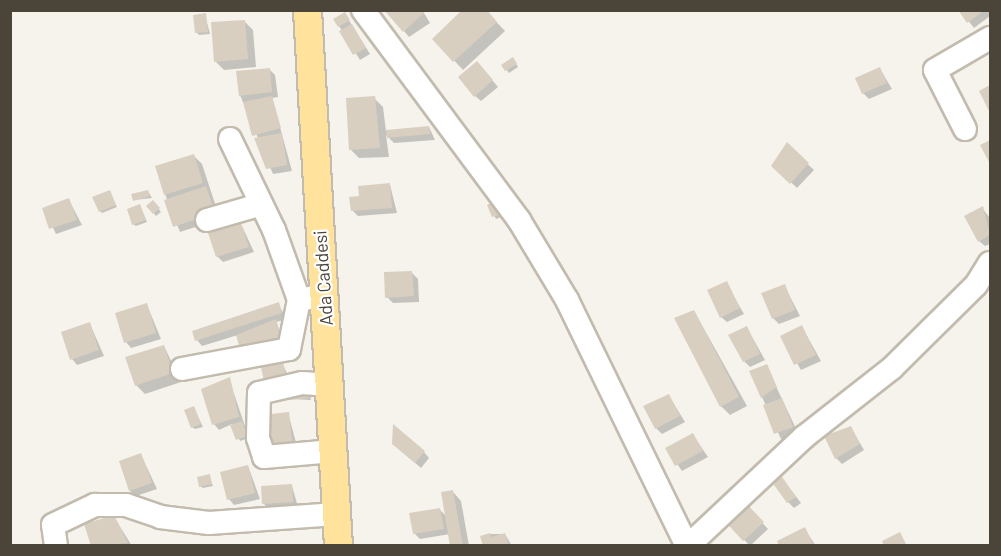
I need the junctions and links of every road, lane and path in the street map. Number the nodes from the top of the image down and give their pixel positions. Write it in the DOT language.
graph roads {
  1 [pos="307,10"];
  2 [pos="363,10"];
  3 [pos="990,39"];
  4 [pos="965,129"];
  5 [pos="230,139"];
  6 [pos="259,205"];
  7 [pos="207,220"];
  8 [pos="990,263"];
  9 [pos="312,297"];
  10 [pos="182,369"];
  11 [pos="330,385"];
  12 [pos="334,451"];
  13 [pos="337,514"];
  14 [pos="56,546"];
  15 [pos="339,546"];
  16 [pos="688,546"];
  1 -- 9 [label="main road, Ada Caddesi"];
  2 -- 16 [label="street"];
  3 -- 4 [label="street"];
  5 -- 6 [label="street"];
  6 -- 7 [label="street"];
  6 -- 9 [label="street"];
  8 -- 16 [label="street"];
  9 -- 10 [label="street"];
  9 -- 11 [label="main road, Ada Caddesi"];
  11 -- 12 [label="main road, Ada Caddesi"];
  11 -- 12 [label="street"];
  12 -- 13 [label="main road, Ada Caddesi"];
  13 -- 14 [label="street"];
  13 -- 15 [label="main road, Ada Caddesi"];
}
